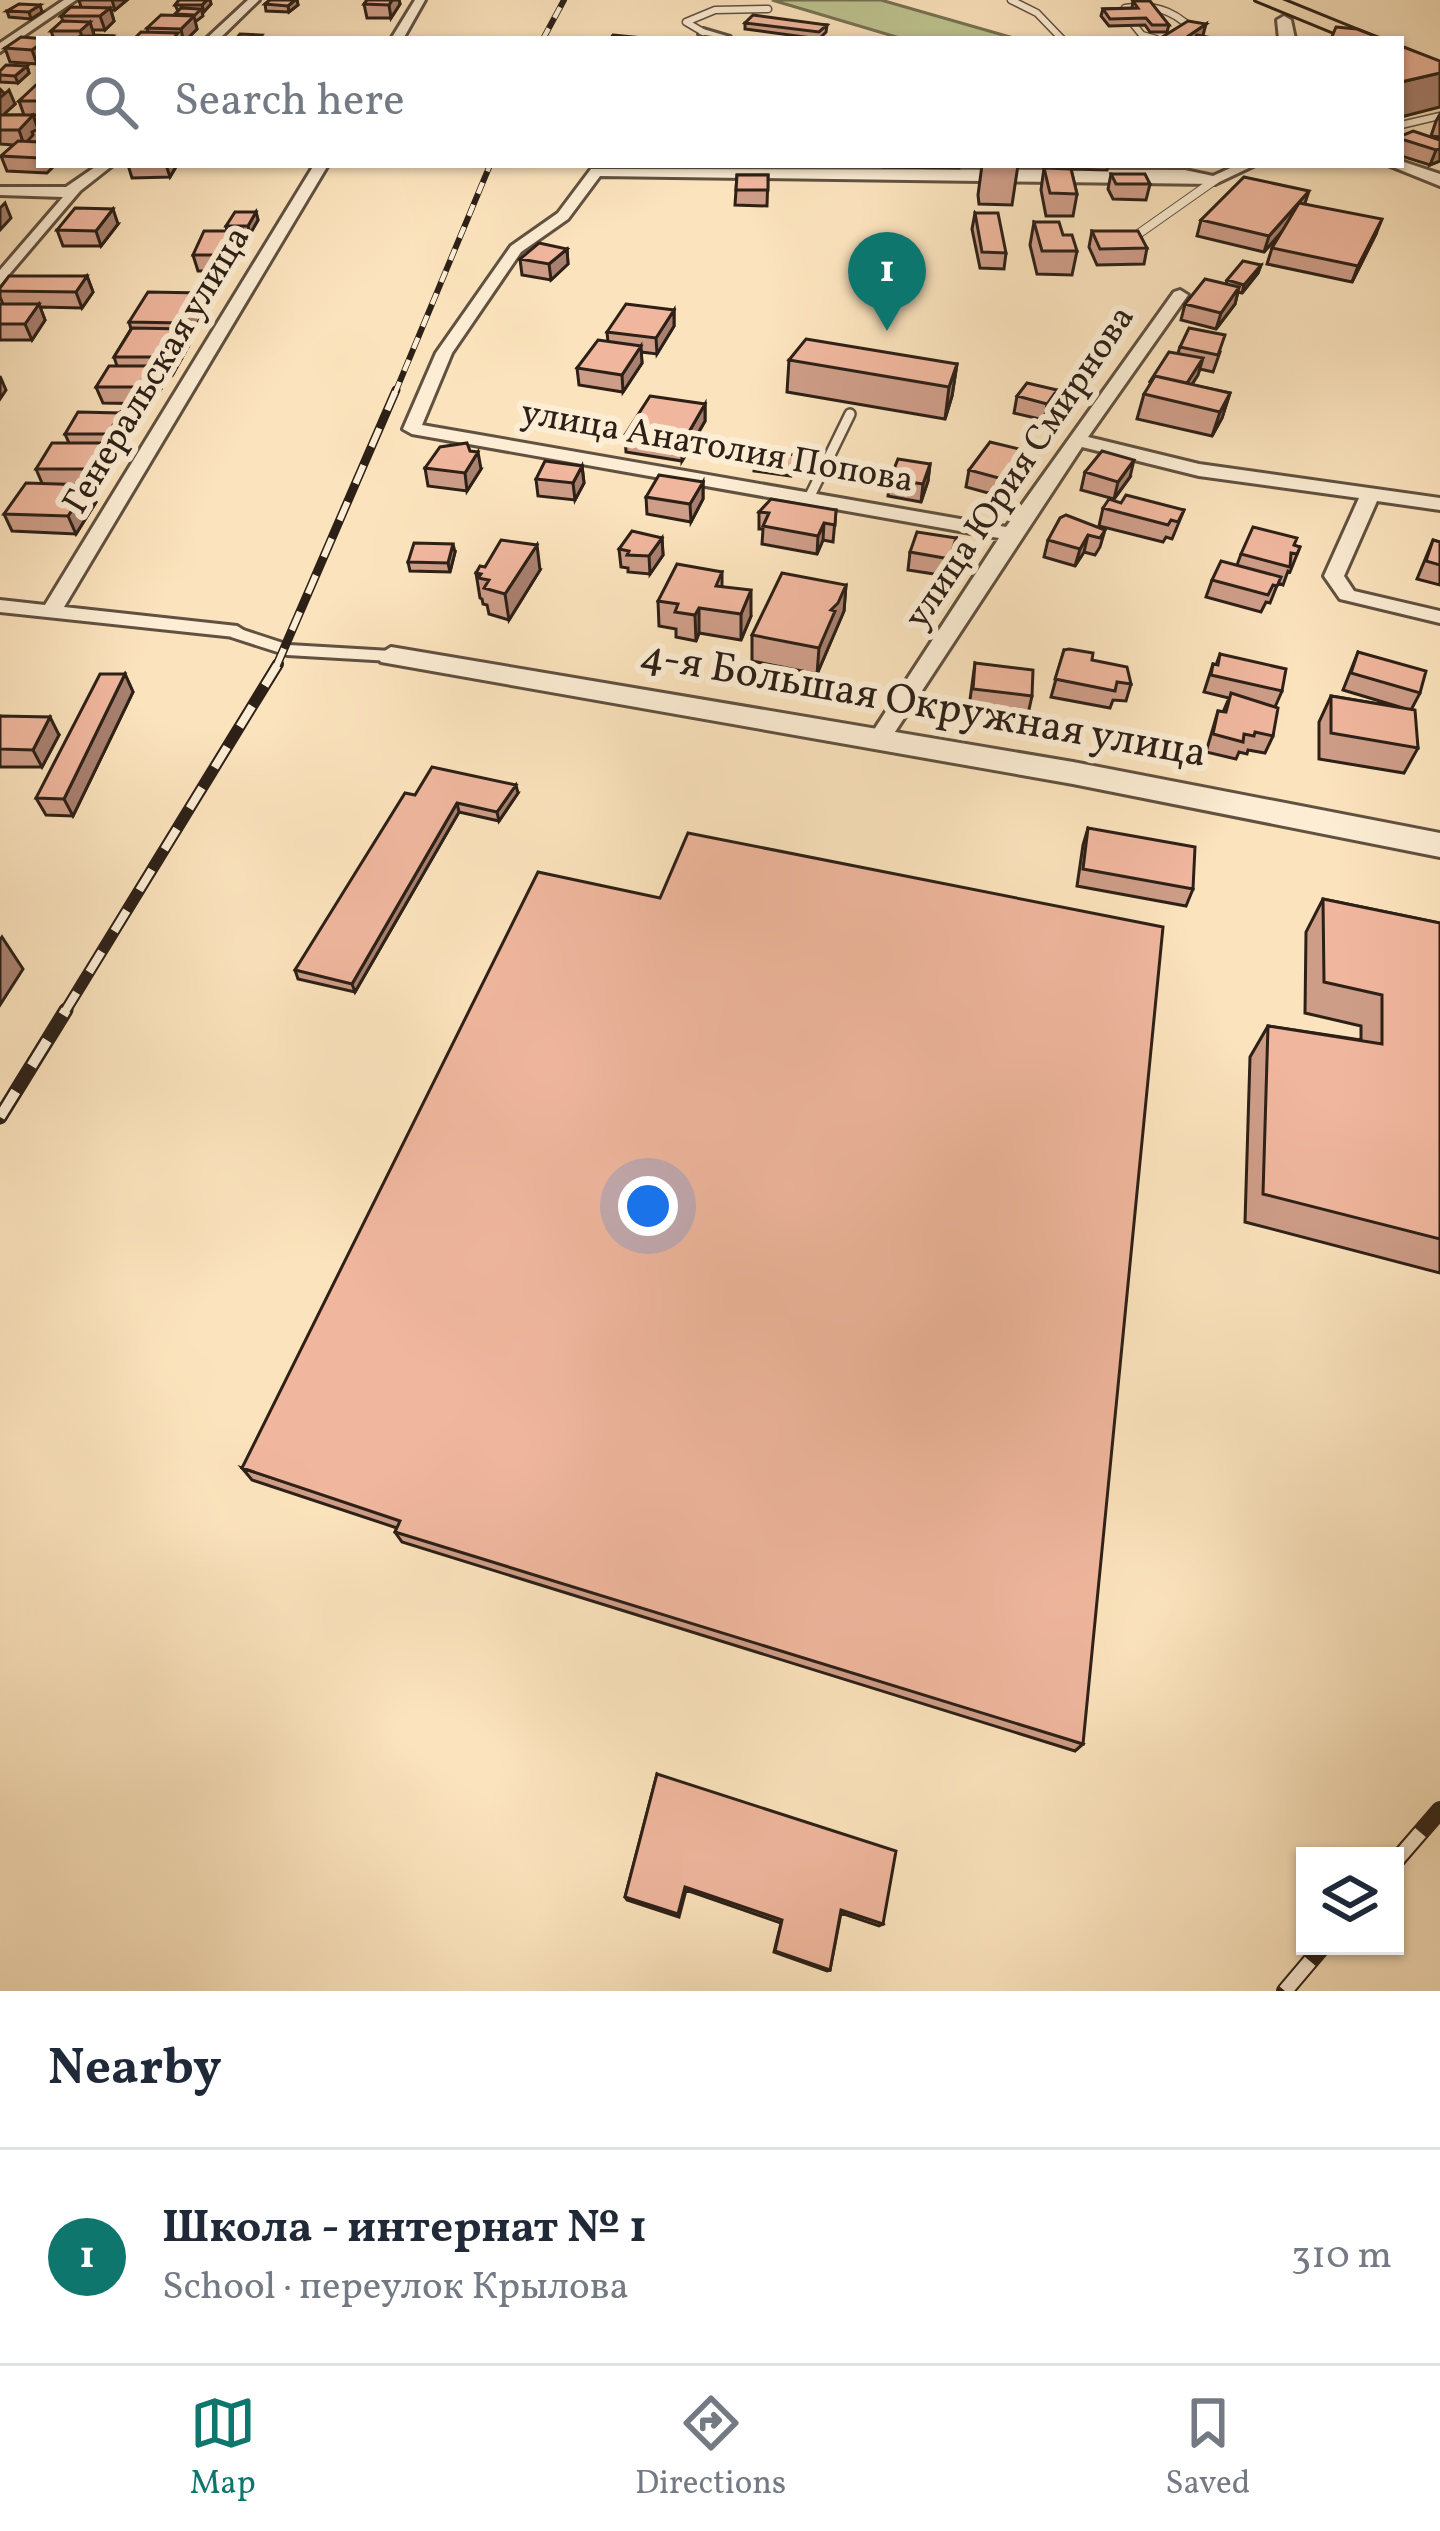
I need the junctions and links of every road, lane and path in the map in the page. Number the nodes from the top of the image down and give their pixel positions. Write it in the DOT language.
graph roads {
  1 [pos="70,0"];
  2 [pos="254,0"];
  3 [pos="420,0"];
  4 [pos="1011,0"];
  5 [pos="1265,0"];
  6 [pos="1240,2"];
  7 [pos="768,9"];
  8 [pos="1126,15"];
  9 [pos="1134,25"];
  10 [pos="1286,30"];
  11 [pos="703,32"];
  12 [pos="215,36"];
  13 [pos="399,36"];
  14 [pos="716,36"];
  15 [pos="1059,36"];
  16 [pos="1148,36"];
  17 [pos="1199,36"];
  18 [pos="1318,36"];
  19 [pos="1360,36"];
  20 [pos="0,48"];
  21 [pos="1440,116"];
  22 [pos="1404,124"];
  23 [pos="1404,167"];
  24 [pos="103,168"];
  25 [pos="319,168"];
  26 [pos="1166,168"];
  27 [pos="1245,170"];
  28 [pos="1198,177"];
  29 [pos="1215,180"];
  30 [pos="1440,180"];
  31 [pos="0,190"];
  32 [pos="74,192"];
  33 [pos="1134,236"];
  34 [pos="0,280"];
  35 [pos="1180,296"];
  36 [pos="850,414"];
  37 [pos="1077,440"];
  38 [pos="1370,496"];
  39 [pos="809,498"];
  40 [pos="1440,504"];
  41 [pos="1011,534"];
  42 [pos="0,606"];
  43 [pos="51,611"];
  44 [pos="1440,617"];
  45 [pos="237,634"];
  46 [pos="391,656"];
  47 [pos="879,739"];
  48 [pos="1440,845"];
  1 -- 20 [label="street"];
  2 -- 12 [label="street"];
  3 -- 13 [label="street"];
  4 -- 15 [label="lane"];
  5 -- 19 [label="main road"];
  6 -- 10 [label="main road"];
  7 -- 11 [label="lane"];
  8 -- 17 [label="lane"];
  9 -- 16 [label="lane"];
  10 -- 18 [label="main road"];
  11 -- 14 [label="street"];
  21 -- 22 [label="lane"];
  23 -- 30 [label="street"];
  24 -- 32 [label="street"];
  25 -- 43 [label="street, Генеральская улица"];
  26 -- 28 [label="street"];
  27 -- 29 [label="street"];
  28 -- 29 [label="street"];
  28 -- 39 [label="street, улица Анатолия Попова"];
  29 -- 33 [label="lane"];
  31 -- 32 [label="street"];
  32 -- 34 [label="street"];
  35 -- 37 [label="street, улица Юрия Смирнова"];
  36 -- 39 [label="lane"];
  37 -- 38 [label="street"];
  37 -- 41 [label="street, улица Юрия Смирнова"];
  38 -- 40 [label="street"];
  38 -- 44 [label="street"];
  39 -- 41 [label="street, улица Анатолия Попова"];
  41 -- 47 [label="street, улица Юрия Смирнова"];
  42 -- 43 [label="street"];
  43 -- 45 [label="street"];
  45 -- 46 [label="street"];
  46 -- 47 [label="street, 4-я Большая Окружная улица"];
  47 -- 48 [label="street, 4-я Большая Окружная улица"];
}
